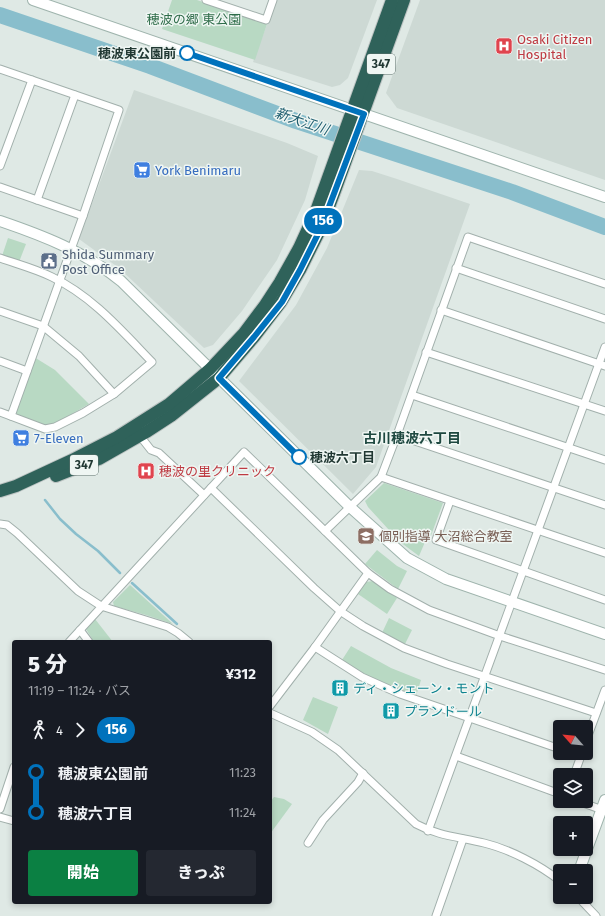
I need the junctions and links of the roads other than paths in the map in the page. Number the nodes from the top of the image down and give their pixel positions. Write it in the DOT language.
graph roads {
  1 [pos="33,0"];
  2 [pos="206,0"];
  3 [pos="273,0"];
  4 [pos="392,0"];
  5 [pos="404,0"];
  6 [pos="0,69"];
  7 [pos="32,80"];
  8 [pos="75,95"];
  9 [pos="358,112"];
  10 [pos="342,156"];
  11 [pos="0,166"];
  12 [pos="0,187"];
  13 [pos="605,197"];
  14 [pos="37,200"];
  15 [pos="83,216"];
  16 [pos="0,221"];
  17 [pos="70,249"];
  18 [pos="0,258"];
  19 [pos="456,268"];
  20 [pos="59,280"];
  21 [pos="605,284"];
  22 [pos="441,310"];
  23 [pos="0,311"];
  24 [pos="605,319"];
  25 [pos="43,326"];
  26 [pos="605,347"];
  27 [pos="426,352"];
  28 [pos="0,361"];
  29 [pos="602,365"];
  30 [pos="210,369"];
  31 [pos="27,371"];
  32 [pos="219,378"];
  33 [pos="114,394"];
  34 [pos="412,395"];
  35 [pos="584,404"];
  36 [pos="605,411"];
  37 [pos="0,412"];
  38 [pos="11,416"];
  39 [pos="397,435"];
  40 [pos="140,436"];
  41 [pos="568,448"];
  42 [pos="605,460"];
  43 [pos="381,477"];
  44 [pos="16,486"];
  45 [pos="211,488"];
  46 [pos="554,488"];
  47 [pos="0,492"];
  48 [pos="204,495"];
  49 [pos="450,501"];
  50 [pos="605,506"];
  51 [pos="350,507"];
  52 [pos="0,524"];
  53 [pos="325,530"];
  54 [pos="538,530"];
  55 [pos="605,553"];
  56 [pos="523,571"];
  57 [pos="368,573"];
  58 [pos="605,600"];
  59 [pos="512,602"];
  60 [pos="101,606"];
  61 [pos="340,611"];
  62 [pos="80,630"];
  63 [pos="605,634"];
  64 [pos="500,636"];
  65 [pos="71,640"];
  66 [pos="88,640"];
  67 [pos="187,640"];
  68 [pos="315,647"];
  69 [pos="605,670"];
  70 [pos="485,676"];
  71 [pos="605,690"];
  72 [pos="272,703"];
  73 [pos="596,713"];
  74 [pos="272,714"];
  75 [pos="470,719"];
  76 [pos="593,722"];
  77 [pos="553,747"];
  78 [pos="456,756"];
  79 [pos="12,773"];
  80 [pos="363,773"];
  81 [pos="553,791"];
  82 [pos="593,804"];
  83 [pos="604,807"];
  84 [pos="0,809"];
  85 [pos="0,817"];
  86 [pos="12,820"];
  87 [pos="428,831"];
  88 [pos="463,839"];
  89 [pos="308,843"];
  90 [pos="581,864"];
  91 [pos="553,876"];
  92 [pos="585,904"];
  93 [pos="436,916"];
  94 [pos="596,916"];
  1 -- 9 [label="street"];
  2 -- 3 [label="street"];
  4 -- 9 [label="highway, 347"];
  5 -- 9 [label="highway, 347"];
  6 -- 7 [label="street"];
  7 -- 8 [label="street"];
  7 -- 11 [label="street"];
  8 -- 14 [label="street"];
  8 -- 15 [label="street"];
  9 -- 10 [label="highway, 347"];
  9 -- 13 [label="street"];
  10 -- 30 [label="highway, 347"];
  10 -- 32 [label="highway, 347"];
  12 -- 14 [label="street"];
  14 -- 15 [label="street"];
  15 -- 17 [label="street"];
  16 -- 17 [label="street"];
  17 -- 20 [label="street"];
  17 -- 30 [label="street"];
  18 -- 20 [label="street"];
  19 -- 21 [label="street"];
  19 -- 22 [label="street"];
  19 -- 24 [label="street"];
  20 -- 25 [label="street"];
  20 -- 33 [label="street"];
  22 -- 27 [label="street"];
  22 -- 29 [label="street"];
  23 -- 25 [label="street"];
  25 -- 31 [label="street"];
  25 -- 33 [label="street"];
  26 -- 29 [label="street"];
  27 -- 34 [label="street"];
  27 -- 35 [label="street"];
  28 -- 31 [label="street"];
  29 -- 35 [label="street"];
  30 -- 32 [label="street"];
  30 -- 44 [label="highway, 347"];
  31 -- 38 [label="street"];
  32 -- 40 [label="highway, 347"];
  32 -- 51 [label="street"];
  33 -- 38 [label="street"];
  34 -- 39 [label="street"];
  34 -- 41 [label="street"];
  35 -- 36 [label="street"];
  35 -- 41 [label="street"];
  37 -- 38 [label="street"];
  39 -- 43 [label="street"];
  39 -- 46 [label="street"];
  40 -- 44 [label="highway, 347"];
  40 -- 48 [label="street"];
  41 -- 42 [label="street"];
  41 -- 46 [label="street"];
  43 -- 49 [label="street"];
  43 -- 51 [label="street"];
  44 -- 47 [label="highway, 347"];
  45 -- 48 [label="street"];
  45 -- 53 [label="street"];
  45 -- 61 [label="street"];
  46 -- 50 [label="street"];
  46 -- 54 [label="street"];
  48 -- 60 [label="street"];
  49 -- 54 [label="street"];
  49 -- 56 [label="street"];
  51 -- 53 [label="street"];
  51 -- 59 [label="street"];
  52 -- 60 [label="street"];
  53 -- 57 [label="street"];
  54 -- 55 [label="street"];
  54 -- 56 [label="street"];
  56 -- 58 [label="street"];
  56 -- 59 [label="street"];
  57 -- 61 [label="street"];
  57 -- 64 [label="street"];
  59 -- 63 [label="street"];
  59 -- 64 [label="street"];
  60 -- 62 [label="street"];
  60 -- 67 [label="street"];
  61 -- 68 [label="street"];
  61 -- 70 [label="street"];
  62 -- 65 [label="street"];
  62 -- 66 [label="street"];
  64 -- 69 [label="street"];
  64 -- 70 [label="street"];
  68 -- 72 [label="street"];
  68 -- 75 [label="street"];
  70 -- 73 [label="street"];
  70 -- 75 [label="street"];
  71 -- 73 [label="street"];
  73 -- 76 [label="street"];
  74 -- 80 [label="street"];
  75 -- 77 [label="street"];
  75 -- 78 [label="street"];
  78 -- 81 [label="street"];
  78 -- 87 [label="street"];
  79 -- 84 [label="street"];
  80 -- 87 [label="street"];
  80 -- 89 [label="street"];
  82 -- 83 [label="street"];
  83 -- 90 [label="street"];
  85 -- 86 [label="street"];
  87 -- 88 [label="street"];
  88 -- 91 [label="street"];
  88 -- 93 [label="street"];
  92 -- 94 [label="street"];
}
